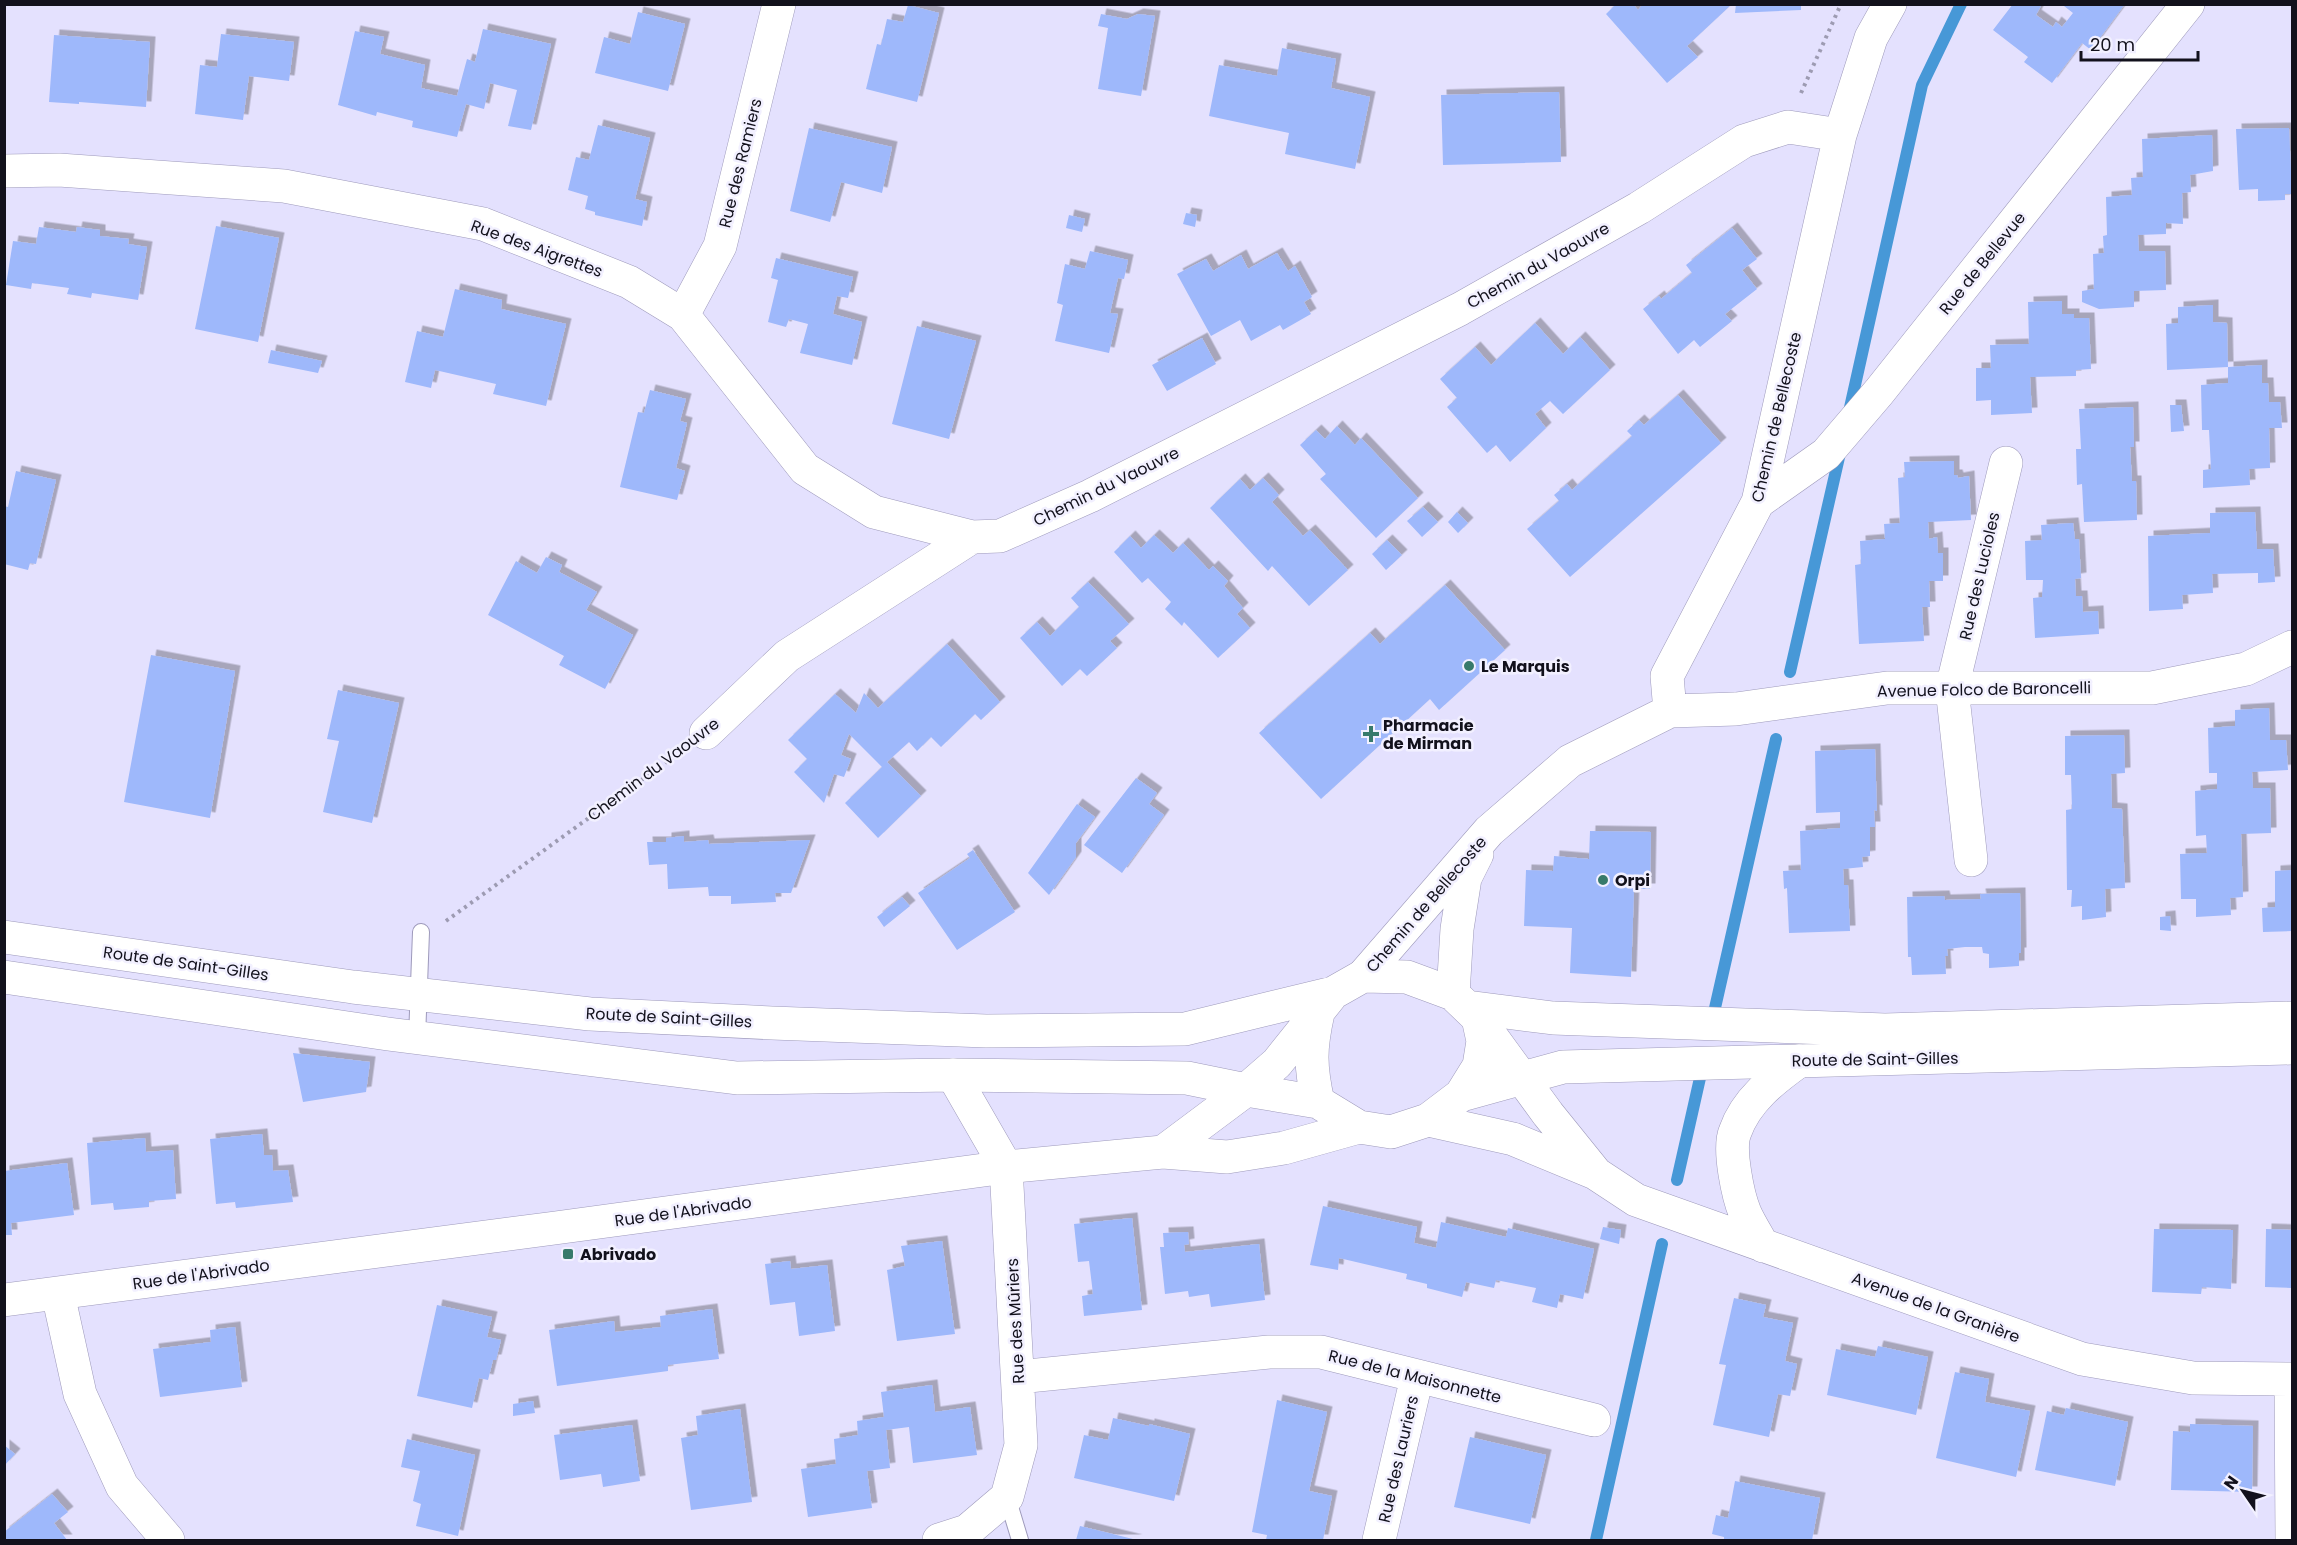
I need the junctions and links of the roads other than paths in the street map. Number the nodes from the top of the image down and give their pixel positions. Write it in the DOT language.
graph roads {
  1 [pos="779,4"];
  2 [pos="1890,4"];
  3 [pos="2188,4"];
  4 [pos="1840,135"];
  5 [pos="4,171"];
  6 [pos="683,315"];
  7 [pos="2006,463"];
  8 [pos="1758,502"];
  9 [pos="972,537"];
  10 [pos="2292,647"];
  11 [pos="1952,688"];
  12 [pos="1670,711"];
  13 [pos="706,733"];
  14 [pos="1489,831"];
  15 [pos="1971,860"];
  16 [pos="421,932"];
  17 [pos="4,937"];
  18 [pos="1363,976"];
  19 [pos="4,977"];
  20 [pos="418,994"];
  21 [pos="1326,1002"];
  22 [pos="1466,1006"];
  23 [pos="2292,1018"];
  24 [pos="417,1038"];
  25 [pos="2292,1048"];
  26 [pos="1799,1061"];
  27 [pos="953,1075"];
  28 [pos="1524,1079"];
  29 [pos="1246,1090"];
  30 [pos="1461,1095"];
  31 [pos="1318,1102"];
  32 [pos="1428,1120"];
  33 [pos="1359,1127"];
  34 [pos="1163,1152"];
  35 [pos="1006,1167"];
  36 [pos="1595,1173"];
  37 [pos="1763,1246"];
  38 [pos="58,1294"];
  39 [pos="4,1300"];
  40 [pos="1018,1377"];
  41 [pos="1417,1377"];
  42 [pos="2292,1379"];
  43 [pos="1594,1420"];
  44 [pos="1007,1497"];
  45 [pos="168,1540"];
  46 [pos="939,1540"];
  47 [pos="1020,1540"];
  48 [pos="1379,1540"];
  49 [pos="2292,1540"];
  1 -- 6 [label="street, Rue des Ramiers"];
  2 -- 4 [label="street, Chemin de Bellecoste"];
  3 -- 8 [label="street, Rue de Bellevue"];
  4 -- 8 [label="street, Chemin de Bellecoste"];
  4 -- 9 [label="street, Chemin du Vaouvre"];
  5 -- 6 [label="street, Rue des Aigrettes"];
  6 -- 9 [label="street, Rue des Aigrettes"];
  7 -- 11 [label="street, Rue des Lucioles"];
  8 -- 12 [label="street, Chemin de Bellecoste"];
  9 -- 13 [label="street, Chemin du Vaouvre"];
  10 -- 11 [label="street, Avenue Folco de Baroncelli"];
  11 -- 12 [label="street, Avenue Folco de Baroncelli"];
  11 -- 15 [label="street, Rue des Lucioles"];
  12 -- 14 [label="street, Chemin de Bellecoste"];
  14 -- 18 [label="street, Chemin de Bellecoste"];
  14 -- 22 [label="street, Chemin de Bellecoste"];
  16 -- 20 [label="lane"];
  17 -- 20 [label="street, Route de Saint-Gilles"];
  18 -- 21 [label="street"];
  18 -- 22 [label="street"];
  19 -- 24 [label="street"];
  20 -- 21 [label="street, Route de Saint-Gilles"];
  20 -- 24 [label="lane"];
  21 -- 29 [label="street"];
  21 -- 31 [label="street"];
  22 -- 23 [label="street, Route de Saint-Gilles"];
  22 -- 28 [label="street, Avenue de la Granière"];
  22 -- 30 [label="street"];
  24 -- 27 [label="street"];
  25 -- 26 [label="street, Route de Saint-Gilles"];
  26 -- 28 [label="street, Route de Saint-Gilles"];
  26 -- 37 [label="street"];
  27 -- 29 [label="street"];
  27 -- 35 [label="street, Rue des Mûriers"];
  28 -- 30 [label="street, Route de Saint-Gilles"];
  28 -- 36 [label="street, Avenue de la Granière"];
  29 -- 31 [label="street"];
  29 -- 34 [label="street"];
  30 -- 32 [label="street"];
  31 -- 33 [label="street"];
  32 -- 33 [label="street"];
  32 -- 36 [label="street, Avenue de la Granière"];
  33 -- 34 [label="street, Rue de l'Abrivado"];
  34 -- 35 [label="street, Rue de l'Abrivado"];
  35 -- 38 [label="street, Rue de l'Abrivado"];
  35 -- 40 [label="street, Rue des Mûriers"];
  36 -- 37 [label="street, Avenue de la Granière"];
  37 -- 42 [label="street, Avenue de la Granière"];
  38 -- 39 [label="street, Rue de l'Abrivado"];
  38 -- 45 [label="street"];
  40 -- 41 [label="street, Rue de la Maisonnette"];
  40 -- 44 [label="street, Rue des Mûriers"];
  41 -- 43 [label="street, Rue de la Maisonnette"];
  41 -- 48 [label="street, Rue des Lauriers"];
  42 -- 49 [label="street"];
  44 -- 46 [label="street"];
  44 -- 47 [label="lane"];
}
